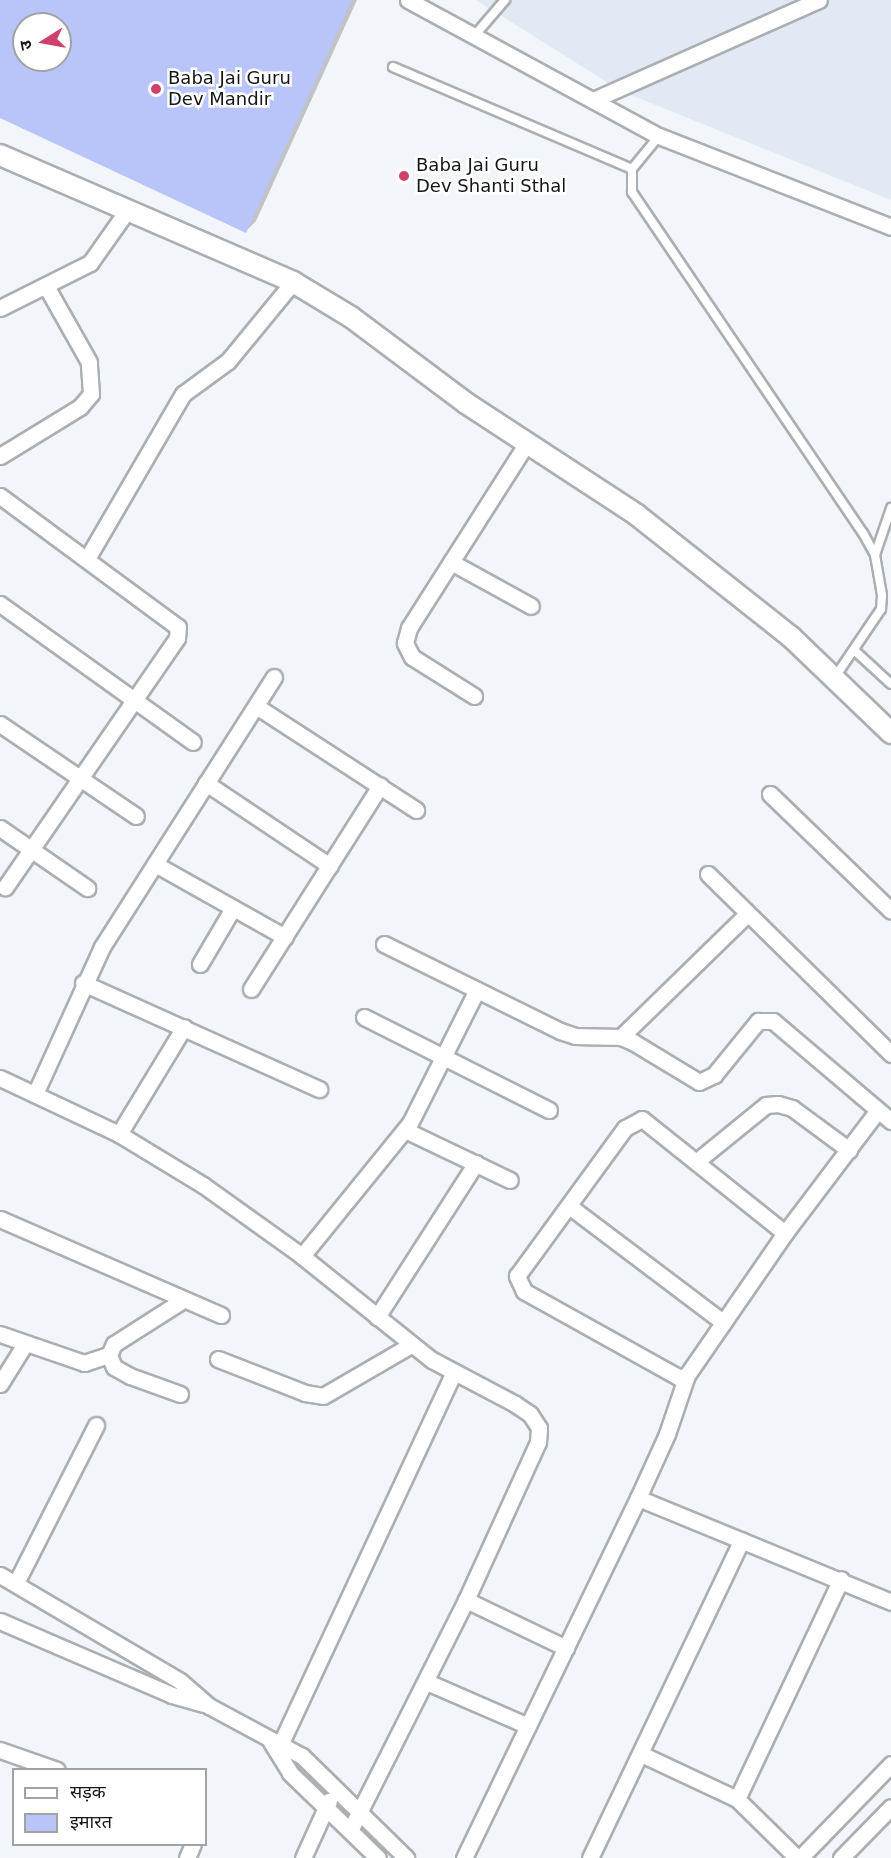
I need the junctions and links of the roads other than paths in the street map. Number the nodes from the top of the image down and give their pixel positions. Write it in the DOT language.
graph roads {
  1 [pos="408,0"];
  2 [pos="505,0"];
  3 [pos="819,0"];
  4 [pos="474,36"];
  5 [pos="393,67"];
  6 [pos="593,100"];
  7 [pos="659,136"];
  8 [pos="0,155"];
  9 [pos="632,169"];
  10 [pos="126,212"];
  11 [pos="891,227"];
  12 [pos="293,282"];
  13 [pos="46,286"];
  14 [pos="0,309"];
  15 [pos="527,443"];
  16 [pos="0,456"];
  17 [pos="0,496"];
  18 [pos="891,508"];
  19 [pos="875,555"];
  20 [pos="88,557"];
  21 [pos="450,562"];
  22 [pos="0,604"];
  23 [pos="531,606"];
  24 [pos="854,650"];
  25 [pos="835,676"];
  26 [pos="274,677"];
  27 [pos="891,684"];
  28 [pos="474,696"];
  29 [pos="133,701"];
  30 [pos="256,706"];
  31 [pos="0,724"];
  32 [pos="891,734"];
  33 [pos="193,742"];
  34 [pos="79,780"];
  35 [pos="207,783"];
  36 [pos="380,786"];
  37 [pos="770,794"];
  38 [pos="416,810"];
  39 [pos="136,816"];
  40 [pos="0,828"];
  41 [pos="30,851"];
  42 [pos="155,864"];
  43 [pos="330,866"];
  44 [pos="708,874"];
  45 [pos="5,887"];
  46 [pos="87,888"];
  47 [pos="233,908"];
  48 [pos="891,911"];
  49 [pos="747,914"];
  50 [pos="285,937"];
  51 [pos="384,944"];
  52 [pos="200,964"];
  53 [pos="83,984"];
  54 [pos="251,989"];
  55 [pos="477,990"];
  56 [pos="364,1017"];
  57 [pos="184,1027"];
  58 [pos="621,1037"];
  59 [pos="891,1054"];
  60 [pos="444,1055"];
  61 [pos="0,1078"];
  62 [pos="319,1089"];
  63 [pos="35,1094"];
  64 [pos="549,1110"];
  65 [pos="878,1110"];
  66 [pos="891,1121"];
  67 [pos="405,1130"];
  68 [pos="118,1134"];
  69 [pos="849,1150"];
  70 [pos="697,1161"];
  71 [pos="476,1163"];
  72 [pos="510,1180"];
  73 [pos="569,1206"];
  74 [pos="0,1220"];
  75 [pos="785,1233"];
  76 [pos="302,1256"];
  77 [pos="183,1300"];
  78 [pos="221,1314"];
  79 [pos="377,1317"];
  80 [pos="723,1322"];
  81 [pos="0,1334"];
  82 [pos="26,1344"];
  83 [pos="411,1345"];
  84 [pos="109,1355"];
  85 [pos="218,1359"];
  86 [pos="453,1374"];
  87 [pos="687,1375"];
  88 [pos="0,1384"];
  89 [pos="180,1394"];
  90 [pos="96,1425"];
  91 [pos="638,1498"];
  92 [pos="742,1540"];
  93 [pos="0,1575"];
  94 [pos="841,1579"];
  95 [pos="16,1583"];
  96 [pos="466,1600"];
  97 [pos="891,1602"];
  98 [pos="0,1621"];
  99 [pos="566,1648"];
  100 [pos="427,1682"];
  101 [pos="210,1706"];
  102 [pos="528,1726"];
  103 [pos="275,1742"];
  104 [pos="0,1750"];
  105 [pos="641,1754"];
  106 [pos="891,1764"];
  107 [pos="51,1768"];
  108 [pos="335,1790"];
  109 [pos="737,1799"];
  110 [pos="325,1808"];
  111 [pos="890,1809"];
  112 [pos="361,1814"];
  113 [pos="350,1831"];
  114 [pos="303,1858"];
  115 [pos="378,1858"];
  116 [pos="406,1858"];
  117 [pos="464,1858"];
  118 [pos="590,1858"];
  119 [pos="799,1858"];
  120 [pos="841,1858"];
  1 -- 4 [label="street"];
  2 -- 4 [label="lane"];
  3 -- 6 [label="street"];
  4 -- 6 [label="street"];
  5 -- 9 [label="lane"];
  6 -- 7 [label="street"];
  7 -- 9 [label="lane"];
  7 -- 11 [label="street"];
  8 -- 10 [label="street"];
  9 -- 19 [label="lane"];
  10 -- 12 [label="street"];
  10 -- 13 [label="street"];
  12 -- 15 [label="street"];
  12 -- 20 [label="street"];
  13 -- 14 [label="street"];
  13 -- 16 [label="street"];
  15 -- 21 [label="street"];
  15 -- 25 [label="street"];
  17 -- 20 [label="street"];
  18 -- 19 [label="lane"];
  19 -- 24 [label="lane"];
  20 -- 29 [label="street"];
  21 -- 23 [label="street"];
  21 -- 28 [label="street"];
  22 -- 29 [label="street"];
  24 -- 25 [label="lane"];
  24 -- 27 [label="lane"];
  25 -- 32 [label="street"];
  26 -- 30 [label="street"];
  29 -- 33 [label="street"];
  29 -- 34 [label="street"];
  30 -- 35 [label="street"];
  30 -- 36 [label="street"];
  31 -- 34 [label="street"];
  34 -- 39 [label="street"];
  34 -- 41 [label="street"];
  35 -- 42 [label="street"];
  35 -- 43 [label="street"];
  36 -- 38 [label="street"];
  36 -- 43 [label="street"];
  37 -- 48 [label="street"];
  40 -- 41 [label="street"];
  41 -- 45 [label="street"];
  41 -- 46 [label="street"];
  42 -- 47 [label="street"];
  42 -- 53 [label="street"];
  43 -- 50 [label="street"];
  44 -- 49 [label="street"];
  47 -- 50 [label="street"];
  47 -- 52 [label="street"];
  49 -- 58 [label="street"];
  49 -- 59 [label="street"];
  50 -- 54 [label="street"];
  51 -- 55 [label="street"];
  53 -- 57 [label="street"];
  53 -- 63 [label="street"];
  55 -- 58 [label="street"];
  55 -- 60 [label="street"];
  56 -- 60 [label="street"];
  57 -- 62 [label="street"];
  57 -- 68 [label="street"];
  58 -- 65 [label="street"];
  60 -- 64 [label="street"];
  60 -- 67 [label="street"];
  61 -- 63 [label="street"];
  63 -- 68 [label="street"];
  65 -- 66 [label="street"];
  65 -- 69 [label="street"];
  67 -- 71 [label="street"];
  67 -- 76 [label="street"];
  68 -- 76 [label="street"];
  69 -- 70 [label="street"];
  69 -- 75 [label="street"];
  70 -- 73 [label="street"];
  70 -- 75 [label="street"];
  71 -- 72 [label="street"];
  71 -- 79 [label="street"];
  73 -- 80 [label="street"];
  73 -- 87 [label="street"];
  74 -- 77 [label="street"];
  75 -- 80 [label="street"];
  76 -- 79 [label="street"];
  77 -- 78 [label="street"];
  77 -- 84 [label="street"];
  79 -- 83 [label="street"];
  80 -- 87 [label="street"];
  81 -- 82 [label="street"];
  82 -- 84 [label="street"];
  82 -- 88 [label="street"];
  83 -- 85 [label="street"];
  83 -- 86 [label="street"];
  84 -- 89 [label="street"];
  86 -- 96 [label="street"];
  86 -- 103 [label="street"];
  87 -- 91 [label="street"];
  90 -- 95 [label="street"];
  91 -- 92 [label="street"];
  91 -- 99 [label="street"];
  92 -- 94 [label="street"];
  92 -- 105 [label="street"];
  93 -- 95 [label="street"];
  94 -- 97 [label="street"];
  94 -- 109 [label="street"];
  95 -- 101 [label="street"];
  96 -- 99 [label="street"];
  96 -- 100 [label="street"];
  98 -- 101 [label="street"];
  99 -- 102 [label="street"];
  100 -- 102 [label="street"];
  100 -- 112 [label="street"];
  101 -- 103 [label="street"];
  102 -- 117 [label="street"];
  103 -- 108 [label="street"];
  103 -- 110 [label="street"];
  104 -- 107 [label="street"];
  105 -- 109 [label="street"];
  105 -- 118 [label="street"];
  106 -- 119 [label="street"];
  108 -- 110 [label="street"];
  108 -- 112 [label="street"];
  109 -- 119 [label="street"];
  110 -- 113 [label="street"];
  110 -- 114 [label="street"];
  111 -- 120 [label="street"];
  112 -- 113 [label="street"];
  112 -- 116 [label="street"];
  113 -- 115 [label="street"];
}
